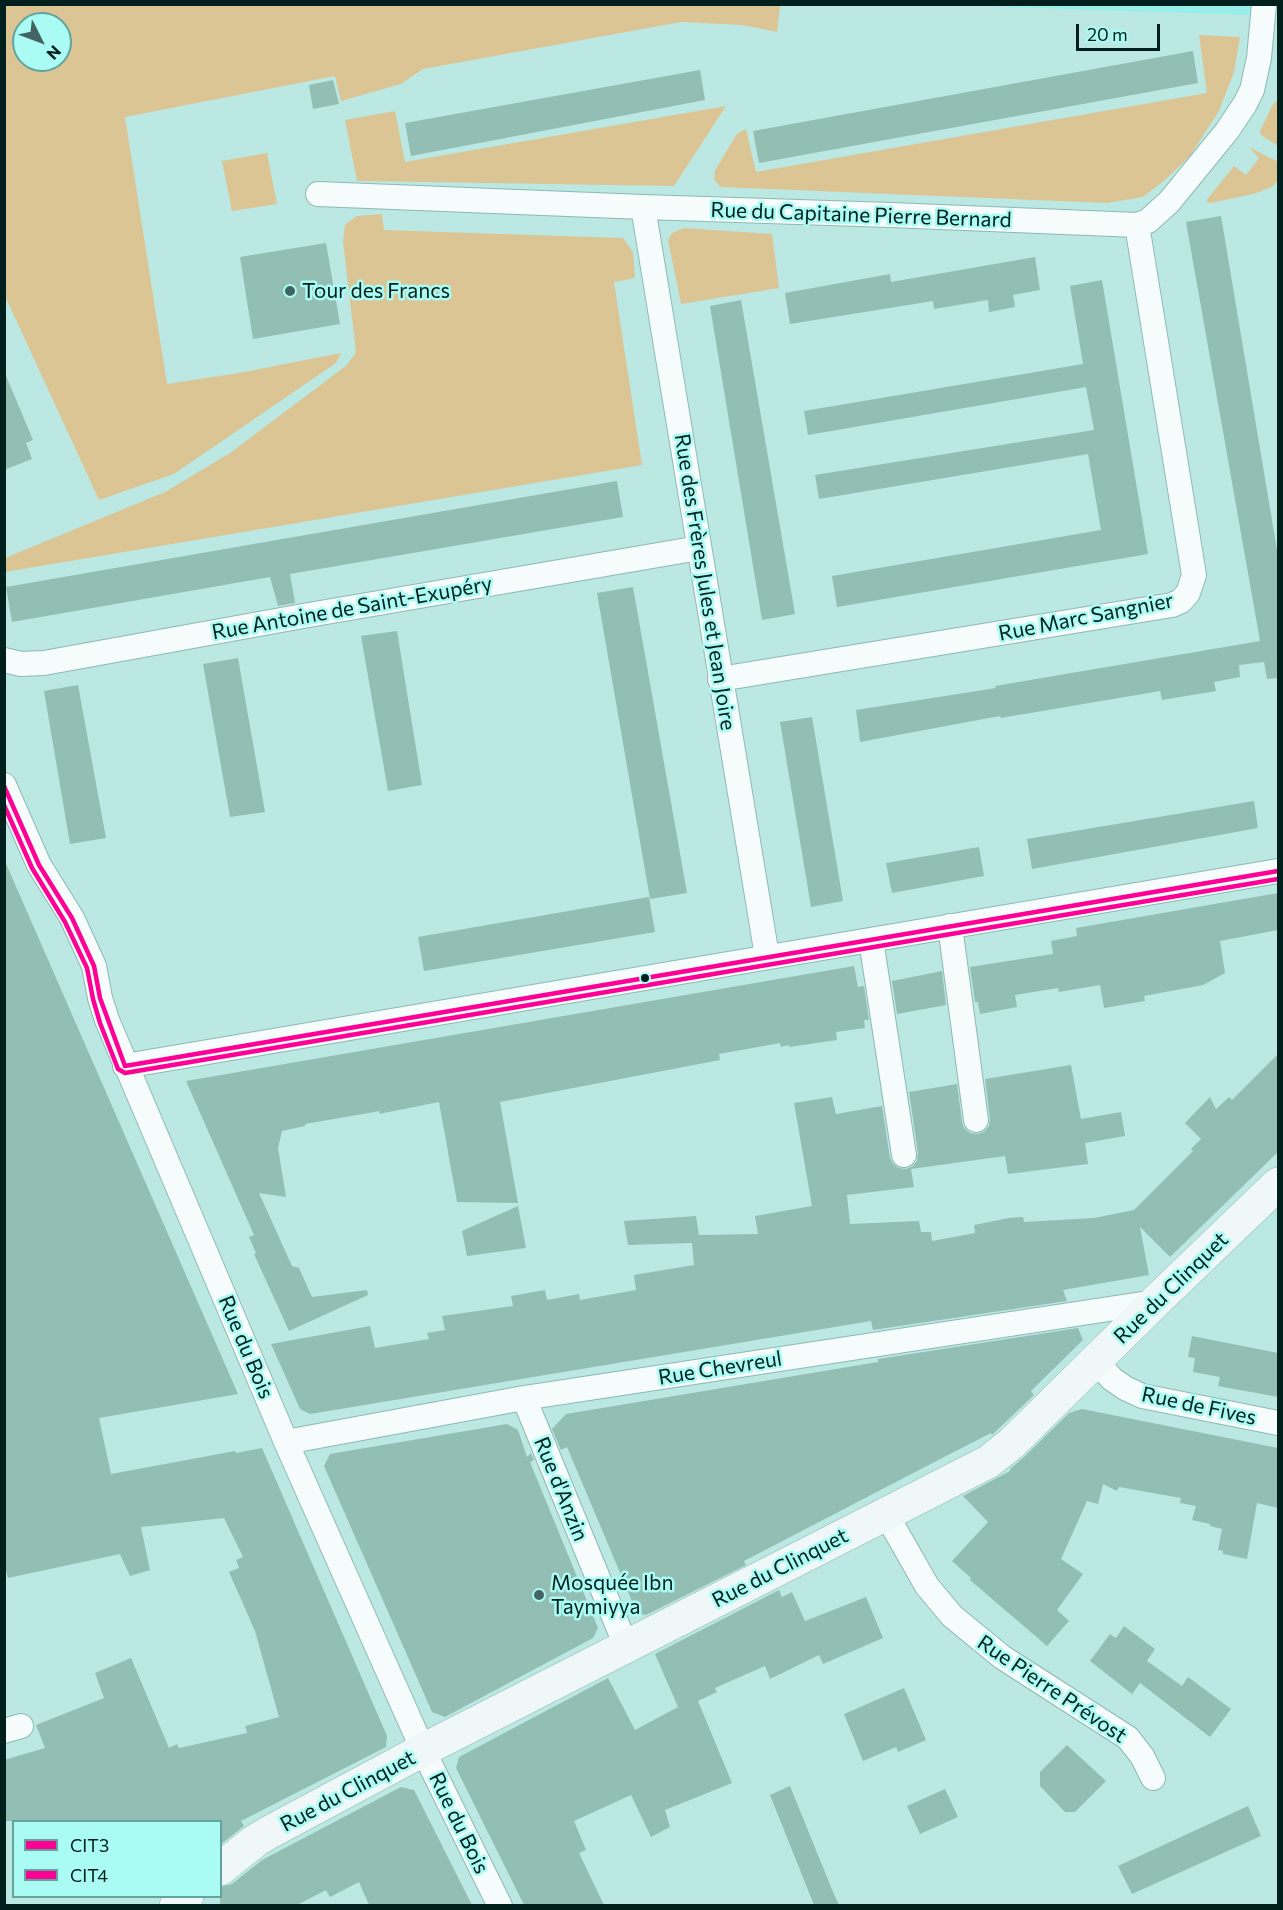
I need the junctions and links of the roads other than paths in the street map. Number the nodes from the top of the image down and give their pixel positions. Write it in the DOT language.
graph roads {
  1 [pos="1264,4"];
  2 [pos="318,194"];
  3 [pos="643,207"];
  4 [pos="1137,225"];
  5 [pos="699,548"];
  6 [pos="4,660"];
  7 [pos="720,679"];
  8 [pos="4,785"];
  9 [pos="1278,871"];
  10 [pos="950,926"];
  11 [pos="871,940"];
  12 [pos="767,956"];
  13 [pos="125,1066"];
  14 [pos="976,1120"];
  15 [pos="904,1155"];
  16 [pos="1278,1184"];
  17 [pos="1155,1302"];
  18 [pos="1096,1361"];
  19 [pos="524,1398"];
  20 [pos="1278,1423"];
  21 [pos="286,1442"];
  22 [pos="886,1514"];
  23 [pos="626,1646"];
  24 [pos="423,1750"];
  25 [pos="1153,1778"];
  26 [pos="222,1867"];
  27 [pos="500,1905"];
  1 -- 4 [label="street"];
  2 -- 3 [label="street, Rue du Capitaine Pierre Bernard"];
  3 -- 4 [label="street, Rue du Capitaine Pierre Bernard"];
  3 -- 5 [label="street, Rue des Frères Jules et Jean Joire"];
  4 -- 7 [label="street, Rue Marc Sangnier"];
  5 -- 6 [label="street, Rue Antoine de Saint-Exupéry"];
  5 -- 7 [label="street, Rue des Frères Jules et Jean Joire"];
  7 -- 12 [label="street, Rue des Frères Jules et Jean Joire"];
  8 -- 13 [label="street, Rue du Bois"];
  9 -- 10 [label="street"];
  10 -- 11 [label="street"];
  10 -- 14 [label="street"];
  11 -- 12 [label="street"];
  11 -- 15 [label="street"];
  12 -- 13 [label="street"];
  13 -- 21 [label="street, Rue du Bois"];
  16 -- 17 [label="street, Rue du Clinquet"];
  17 -- 18 [label="street, Rue du Clinquet"];
  17 -- 19 [label="street, Rue Chevreul"];
  18 -- 20 [label="street, Rue de Fives"];
  18 -- 22 [label="street, Rue du Clinquet"];
  19 -- 21 [label="street, Rue Chevreul"];
  19 -- 23 [label="street, Rue d'Anzin"];
  21 -- 24 [label="street, Rue du Bois"];
  22 -- 23 [label="street, Rue du Clinquet"];
  22 -- 25 [label="street, Rue Pierre Prévost"];
  23 -- 24 [label="street, Rue du Clinquet"];
  24 -- 26 [label="street, Rue du Clinquet"];
  24 -- 27 [label="street, Rue du Bois"];
}
